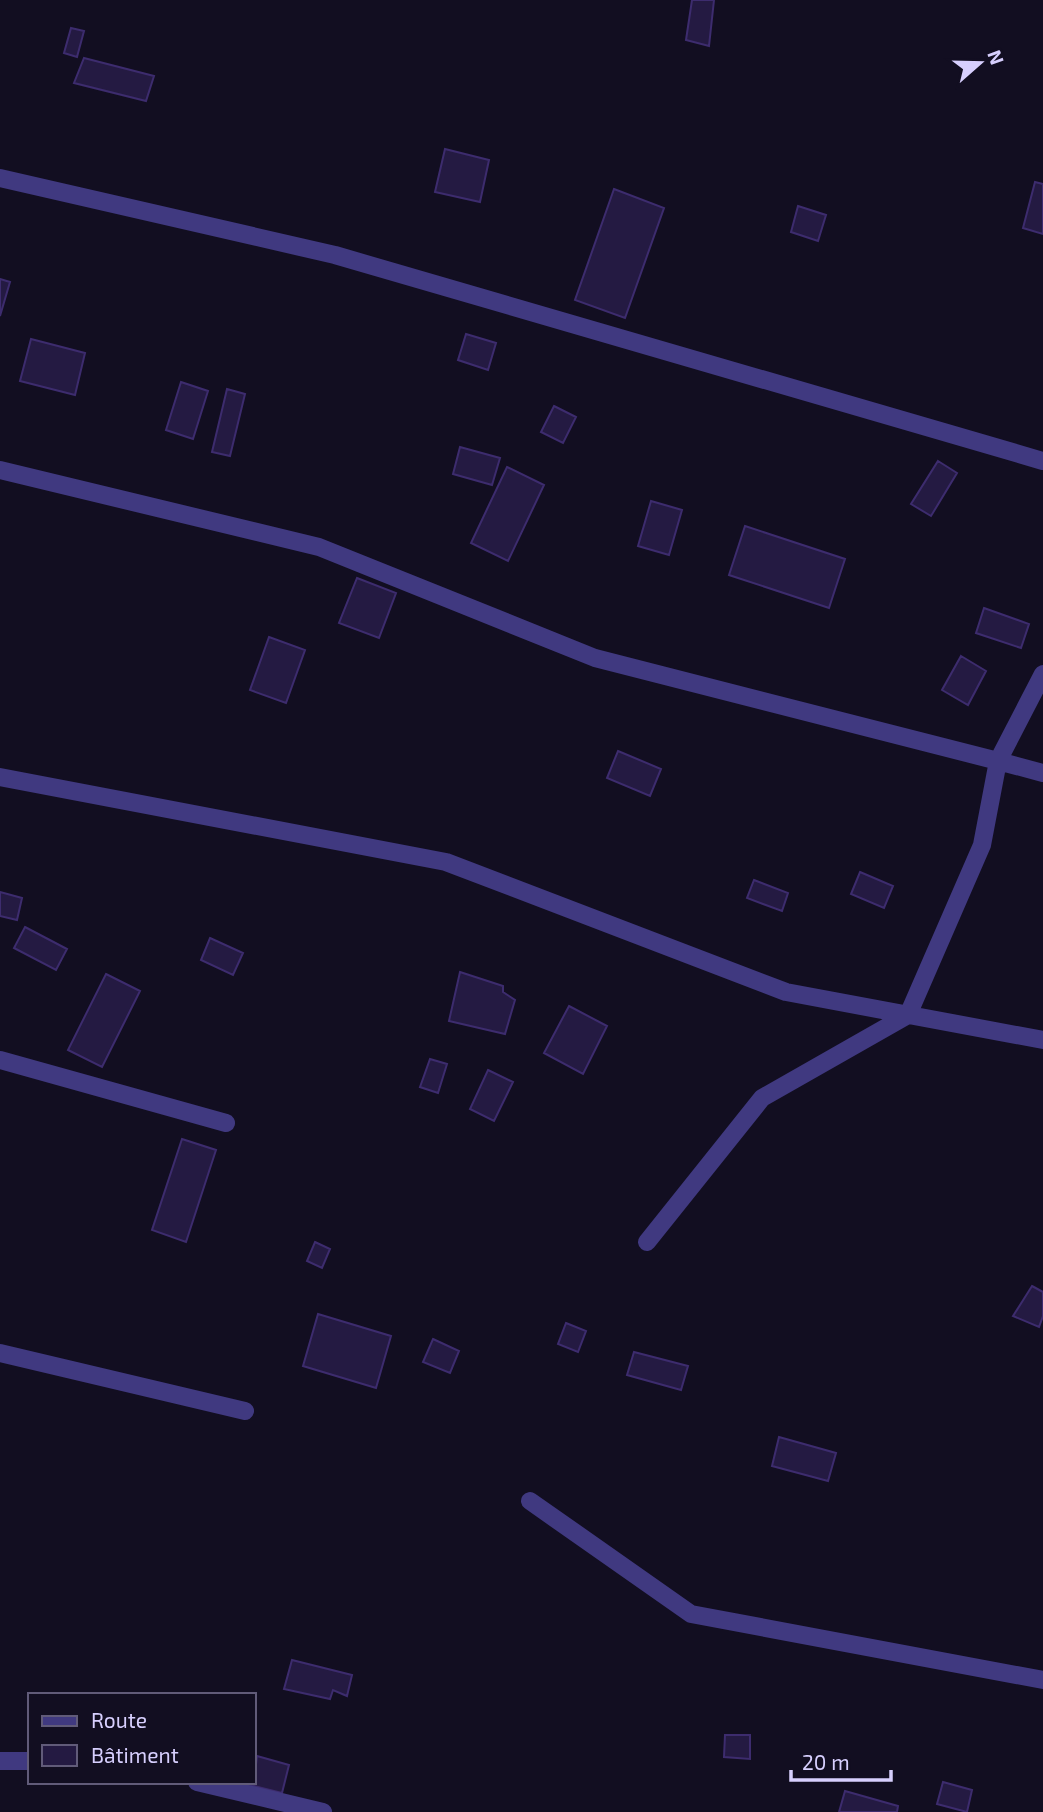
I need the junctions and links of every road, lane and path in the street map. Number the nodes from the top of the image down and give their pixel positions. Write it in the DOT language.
graph roads {
  1 [pos="0,178"];
  2 [pos="1043,461"];
  3 [pos="0,470"];
  4 [pos="1043,674"];
  5 [pos="998,761"];
  6 [pos="1043,773"];
  7 [pos="0,778"];
  8 [pos="908,1015"];
  9 [pos="1043,1040"];
  10 [pos="0,1060"];
  11 [pos="226,1123"];
  12 [pos="647,1242"];
  13 [pos="0,1353"];
  14 [pos="245,1411"];
  15 [pos="530,1501"];
  16 [pos="1043,1680"];
  17 [pos="0,1761"];
  18 [pos="28,1761"];
  19 [pos="205,1784"];
  20 [pos="323,1812"];
  1 -- 2 [label="street"];
  3 -- 5 [label="street"];
  4 -- 5 [label="street"];
  5 -- 6 [label="street"];
  5 -- 8 [label="street"];
  7 -- 8 [label="street"];
  8 -- 9 [label="street"];
  8 -- 12 [label="street"];
  10 -- 11 [label="street"];
  13 -- 14 [label="street"];
  15 -- 16 [label="street"];
  17 -- 18 [label="street"];
  19 -- 20 [label="street"];
}
